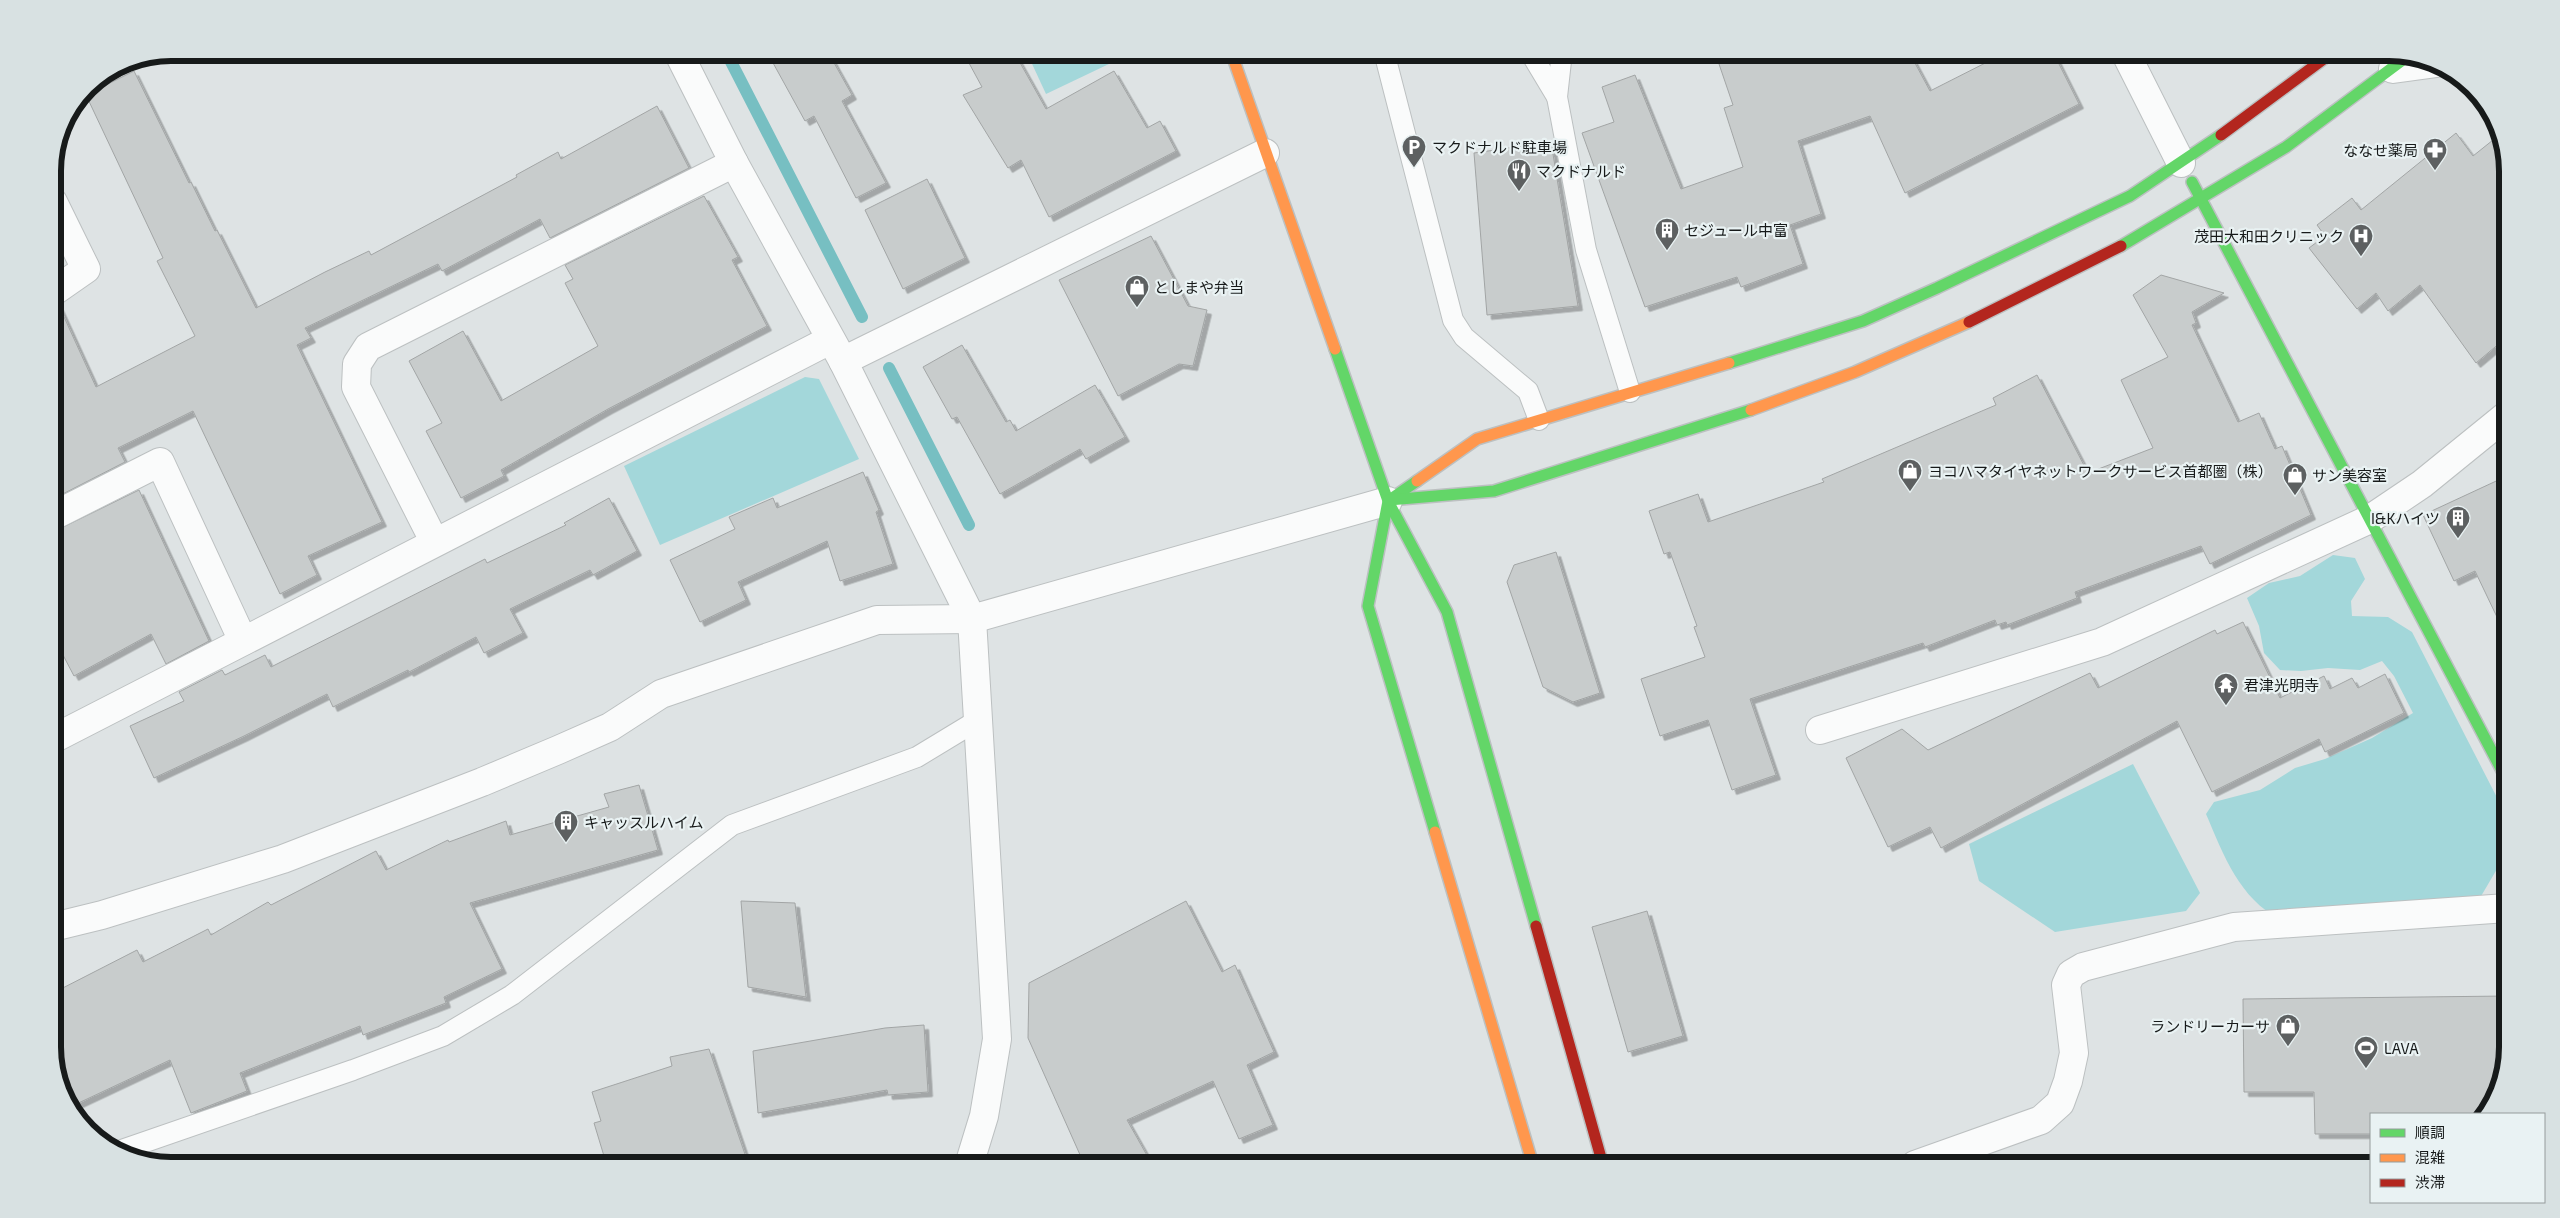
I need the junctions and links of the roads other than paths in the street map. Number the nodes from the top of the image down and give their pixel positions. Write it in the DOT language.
graph roads {
  1 [pos="683,61"];
  2 [pos="1233,61"];
  3 [pos="1386,61"];
  4 [pos="1534,61"];
  5 [pos="1561,61"];
  6 [pos="2130,61"];
  7 [pos="2321,61"];
  8 [pos="2400,63"];
  9 [pos="1557,97"];
  10 [pos="1265,153"];
  11 [pos="734,163"];
  12 [pos="2181,163"];
  13 [pos="2200,198"];
  14 [pos="61,218"];
  15 [pos="61,286"];
  16 [pos="836,350"];
  17 [pos="1630,392"];
  18 [pos="1539,420"];
  19 [pos="2499,421"];
  20 [pos="1388,500"];
  21 [pos="61,512"];
  22 [pos="2370,519"];
  23 [pos="434,541"];
  24 [pos="972,619"];
  25 [pos="243,641"];
  26 [pos="978,720"];
  27 [pos="1820,730"];
  28 [pos="61,735"];
  29 [pos="2499,765"];
  30 [pos="2499,909"];
  31 [pos="61,925"];
  32 [pos="128,1148"];
  33 [pos="972,1157"];
  34 [pos="1530,1157"];
  35 [pos="1599,1157"];
  36 [pos="1940,1157"];
  1 -- 11 [label="street"];
  2 -- 10 [label="street"];
  3 -- 18 [label="lane"];
  4 -- 9 [label="lane"];
  5 -- 9 [label="lane"];
  6 -- 12 [label="street"];
  7 -- 12 [label="street"];
  8 -- 13 [label="street"];
  9 -- 17 [label="lane"];
  10 -- 16 [label="street"];
  10 -- 20 [label="street"];
  11 -- 16 [label="street"];
  11 -- 23 [label="street"];
  12 -- 13 [label="street"];
  12 -- 17 [label="street"];
  13 -- 20 [label="street"];
  13 -- 22 [label="street"];
  14 -- 15 [label="street"];
  16 -- 23 [label="street"];
  16 -- 24 [label="street"];
  17 -- 18 [label="street"];
  18 -- 20 [label="street"];
  19 -- 22 [label="street"];
  20 -- 24 [label="street"];
  20 -- 34 [label="street"];
  20 -- 35 [label="street"];
  21 -- 25 [label="street"];
  22 -- 27 [label="street"];
  22 -- 29 [label="street"];
  23 -- 25 [label="street"];
  24 -- 26 [label="street"];
  24 -- 31 [label="street"];
  25 -- 28 [label="street"];
  26 -- 32 [label="lane"];
  26 -- 33 [label="street"];
  30 -- 36 [label="street"];
}
